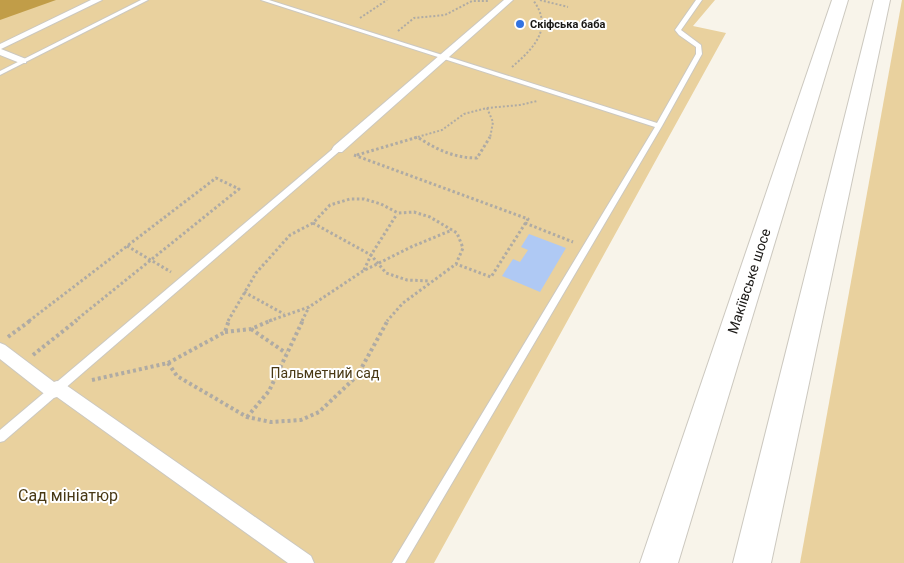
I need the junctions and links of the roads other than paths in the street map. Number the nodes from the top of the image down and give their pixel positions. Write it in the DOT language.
graph roads {
  1 [pos="98,0"];
  2 [pos="145,0"];
  3 [pos="264,0"];
  4 [pos="699,0"];
  5 [pos="840,0"];
  6 [pos="882,0"];
  7 [pos="507,2"];
  8 [pos="0,47"];
  9 [pos="0,52"];
  10 [pos="444,56"];
  11 [pos="23,61"];
  12 [pos="0,73"];
  13 [pos="659,126"];
  14 [pos="338,149"];
  15 [pos="0,350"];
  16 [pos="55,390"];
  17 [pos="0,437"];
  18 [pos="304,563"];
  19 [pos="398,563"];
  20 [pos="659,563"];
  21 [pos="752,563"];
  1 -- 8 [label="street"];
  2 -- 11 [label="lane"];
  3 -- 10 [label="lane"];
  4 -- 13 [label="lane"];
  5 -- 20 [label="main road, Макіївське шосе"];
  6 -- 21 [label="main road"];
  7 -- 10 [label="street"];
  9 -- 11 [label="street"];
  10 -- 13 [label="lane"];
  10 -- 14 [label="street"];
  11 -- 12 [label="lane"];
  13 -- 19 [label="lane"];
  14 -- 16 [label="lane"];
  15 -- 16 [label="street"];
  16 -- 17 [label="lane"];
  16 -- 18 [label="street"];
}
